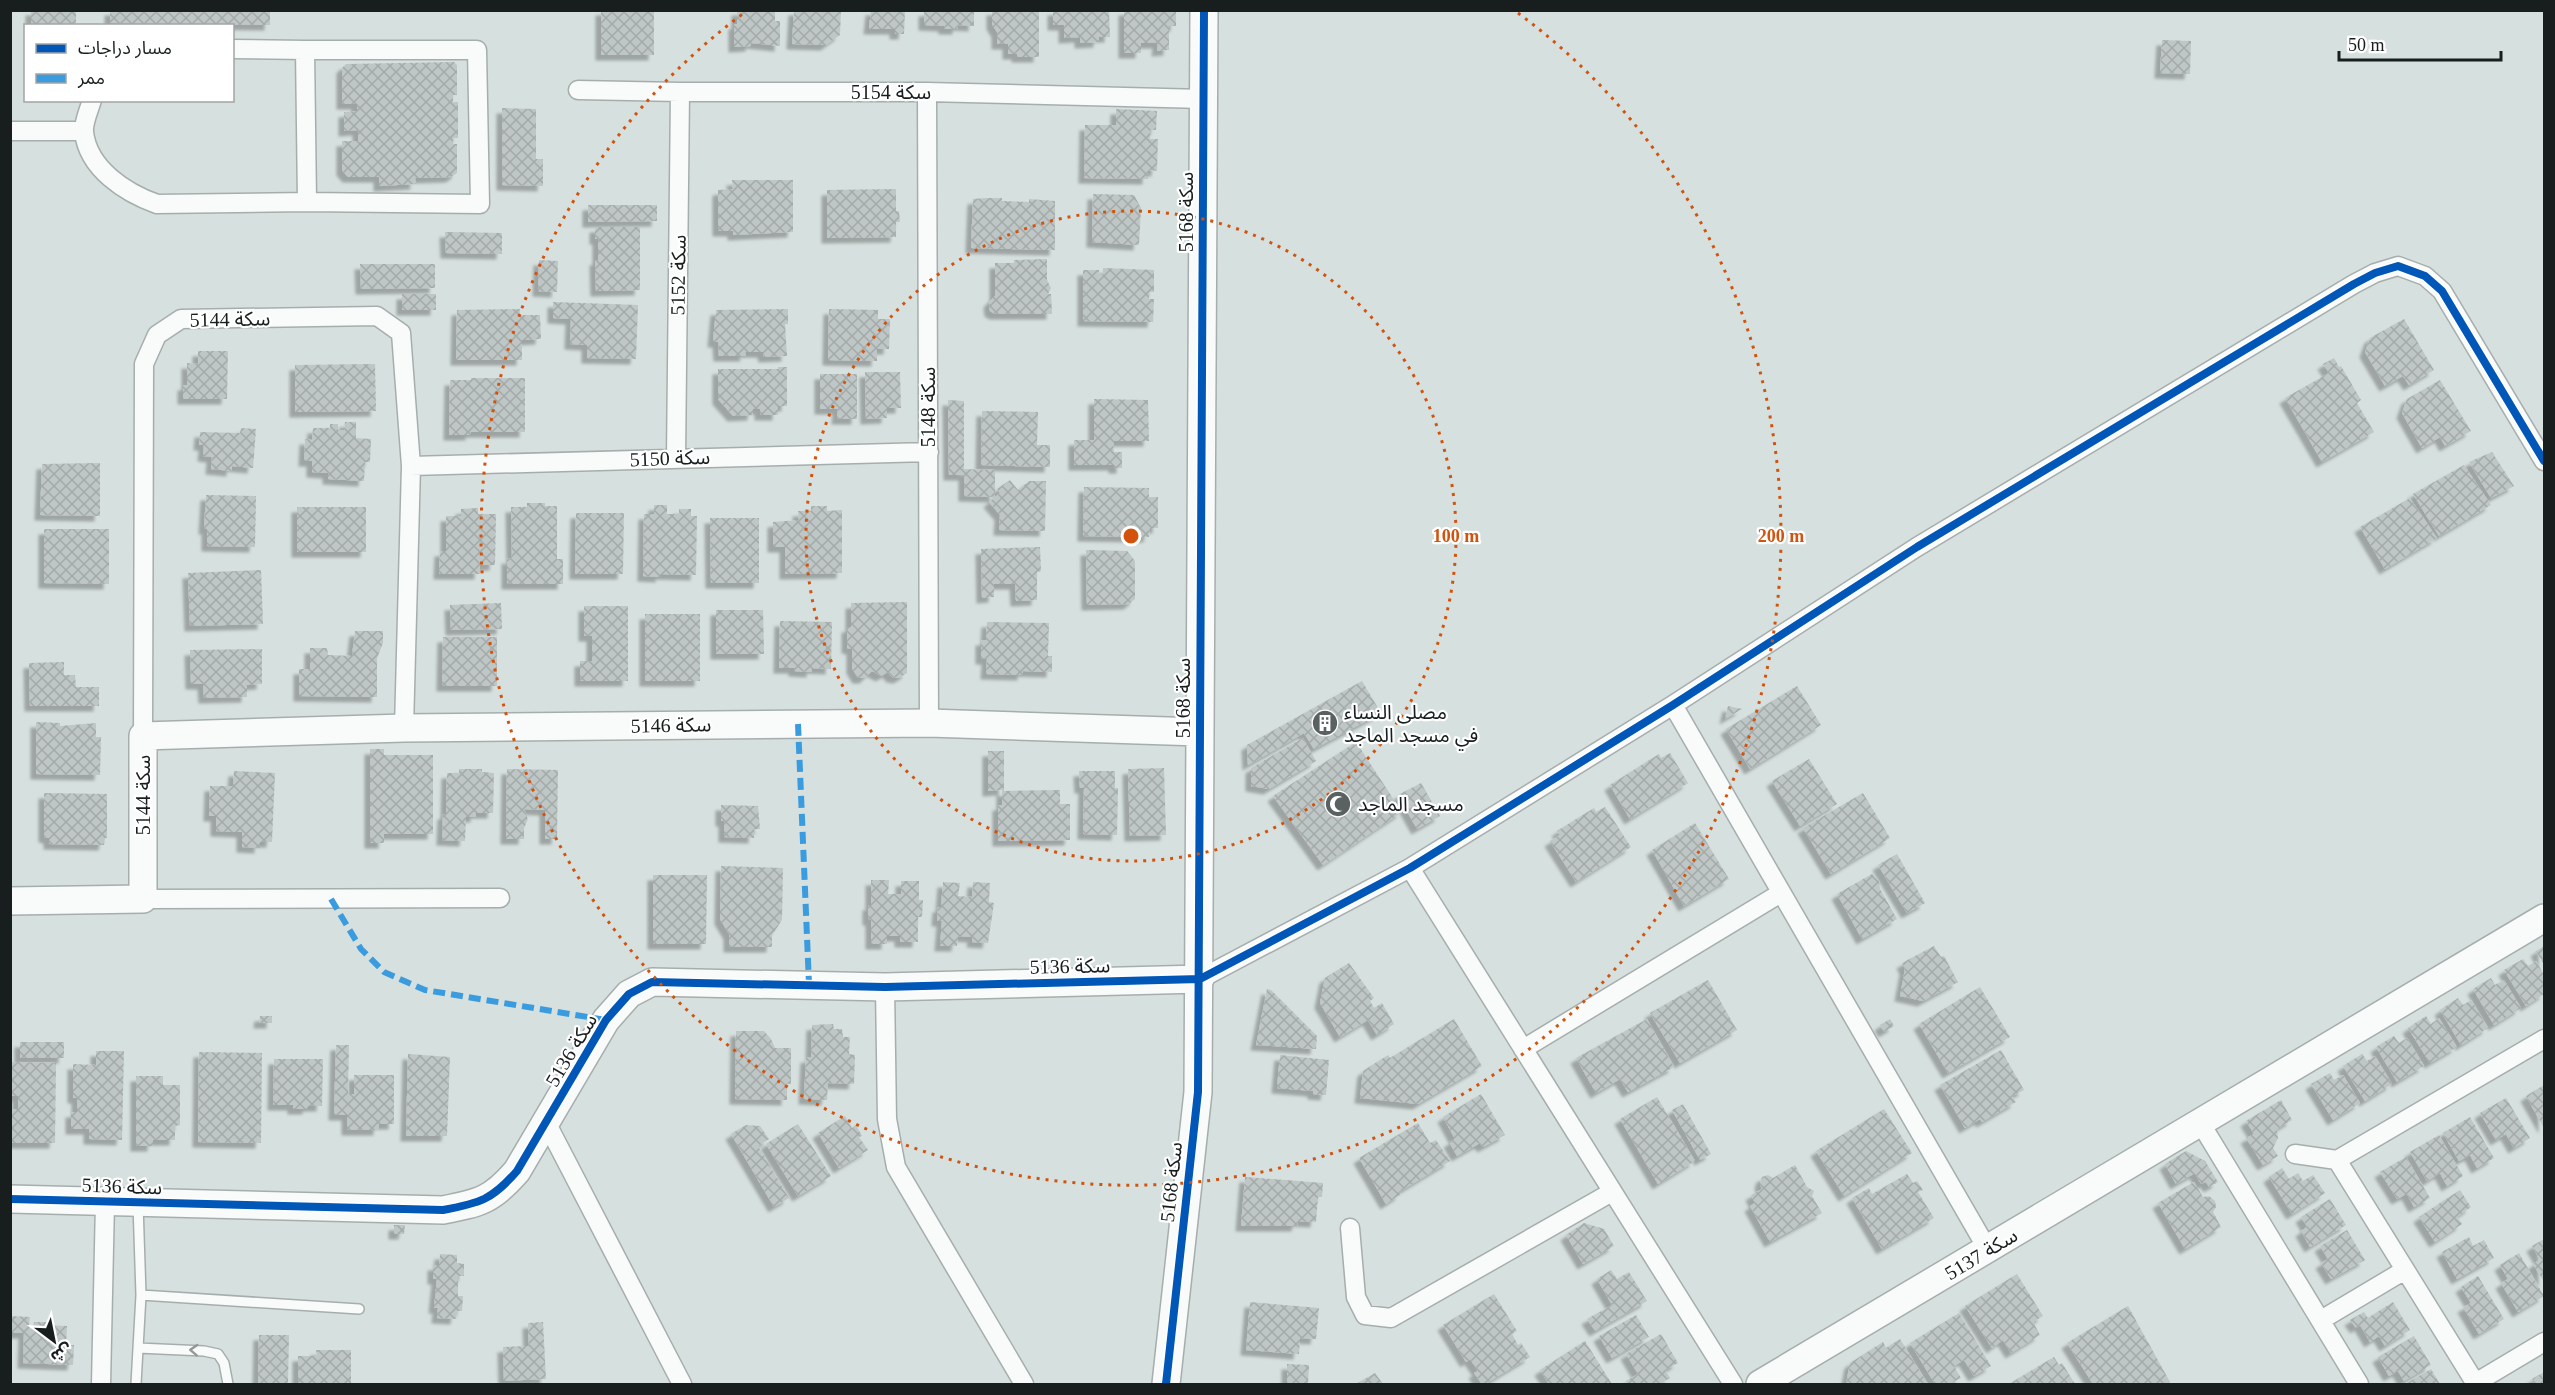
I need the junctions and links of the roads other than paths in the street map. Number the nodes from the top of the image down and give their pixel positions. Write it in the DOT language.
graph roads {
  1 [pos="1204,10"];
  2 [pos="234,49"];
  3 [pos="305,50"];
  4 [pos="578,90"];
  5 [pos="927,92"];
  6 [pos="680,93"];
  7 [pos="1203,99"];
  8 [pos="91,102"];
  9 [pos="10,131"];
  10 [pos="84,131"];
  11 [pos="307,202"];
  12 [pos="928,452"];
  13 [pos="676,458"];
  14 [pos="2544,461"];
  15 [pos="411,466"];
  16 [pos="1672,705"];
  17 [pos="929,723"];
  18 [pos="404,728"];
  19 [pos="1199,732"];
  20 [pos="142,736"];
  21 [pos="1410,868"];
  22 [pos="1781,893"];
  23 [pos="500,898"];
  24 [pos="143,899"];
  25 [pos="10,901"];
  26 [pos="2544,918"];
  27 [pos="1200,979"];
  28 [pos="885,987"];
  29 [pos="2544,1039"];
  30 [pos="1523,1049"];
  31 [pos="547,1124"];
  32 [pos="2201,1124"];
  33 [pos="2295,1154"];
  34 [pos="2337,1160"];
  35 [pos="1612,1192"];
  36 [pos="10,1199"];
  37 [pos="105,1202"];
  38 [pos="138,1203"];
  39 [pos="1350,1227"];
  40 [pos="1988,1250"];
  41 [pos="2405,1270"];
  42 [pos="141,1295"];
  43 [pos="359,1309"];
  44 [pos="2321,1320"];
  45 [pos="2544,1342"];
  46 [pos="138,1348"];
  47 [pos="2477,1383"];
  48 [pos="101,1384"];
  49 [pos="136,1384"];
  50 [pos="228,1384"];
  51 [pos="682,1384"];
  52 [pos="1024,1384"];
  53 [pos="1166,1384"];
  54 [pos="1733,1384"];
  55 [pos="1760,1384"];
  56 [pos="2359,1384"];
  1 -- 7 [label="street, سكة 5168"];
  2 -- 3 [label="street"];
  3 -- 11 [label="street"];
  3 -- 11 [label="street"];
  4 -- 6 [label="street, سكة 5154"];
  5 -- 6 [label="street, سكة 5154"];
  5 -- 7 [label="street, سكة 5154"];
  5 -- 12 [label="street, سكة 5148"];
  6 -- 13 [label="street, سكة 5152"];
  7 -- 19 [label="street, سكة 5168"];
  8 -- 10 [label="street"];
  9 -- 10 [label="street"];
  10 -- 11 [label="street"];
  12 -- 13 [label="street, سكة 5150"];
  12 -- 17 [label="street, سكة 5148"];
  13 -- 15 [label="street, سكة 5150"];
  14 -- 16 [label="street"];
  15 -- 18 [label="street, سكة 5144"];
  15 -- 20 [label="street, سكة 5144"];
  16 -- 21 [label="street"];
  16 -- 22 [label="street"];
  17 -- 18 [label="street, سكة 5146"];
  17 -- 19 [label="street, سكة 5146"];
  18 -- 20 [label="street, سكة 5146"];
  19 -- 27 [label="street, سكة 5168"];
  20 -- 24 [label="street, سكة 5144"];
  21 -- 27 [label="street"];
  21 -- 30 [label="street"];
  22 -- 30 [label="street"];
  22 -- 40 [label="street"];
  23 -- 24 [label="street"];
  24 -- 25 [label="street"];
  26 -- 32 [label="street, سكة 5137"];
  27 -- 28 [label="street, سكة 5136"];
  27 -- 53 [label="street, سكة 5168"];
  28 -- 31 [label="street, سكة 5136"];
  28 -- 52 [label="street"];
  29 -- 34 [label="street"];
  30 -- 35 [label="street"];
  31 -- 38 [label="street, سكة 5136"];
  31 -- 51 [label="street"];
  32 -- 40 [label="street, سكة 5137"];
  32 -- 44 [label="street"];
  33 -- 34 [label="street"];
  34 -- 41 [label="street"];
  35 -- 39 [label="street"];
  35 -- 54 [label="street"];
  36 -- 37 [label="street, سكة 5136"];
  37 -- 38 [label="street, سكة 5136"];
  37 -- 48 [label="street"];
  38 -- 42 [label="lane"];
  40 -- 55 [label="street, سكة 5137"];
  41 -- 44 [label="street"];
  41 -- 47 [label="street"];
  42 -- 43 [label="lane"];
  42 -- 46 [label="lane"];
  44 -- 56 [label="street"];
  45 -- 47 [label="street"];
  46 -- 49 [label="lane"];
  50 -- 46 [label="lane, one-way"];
}
